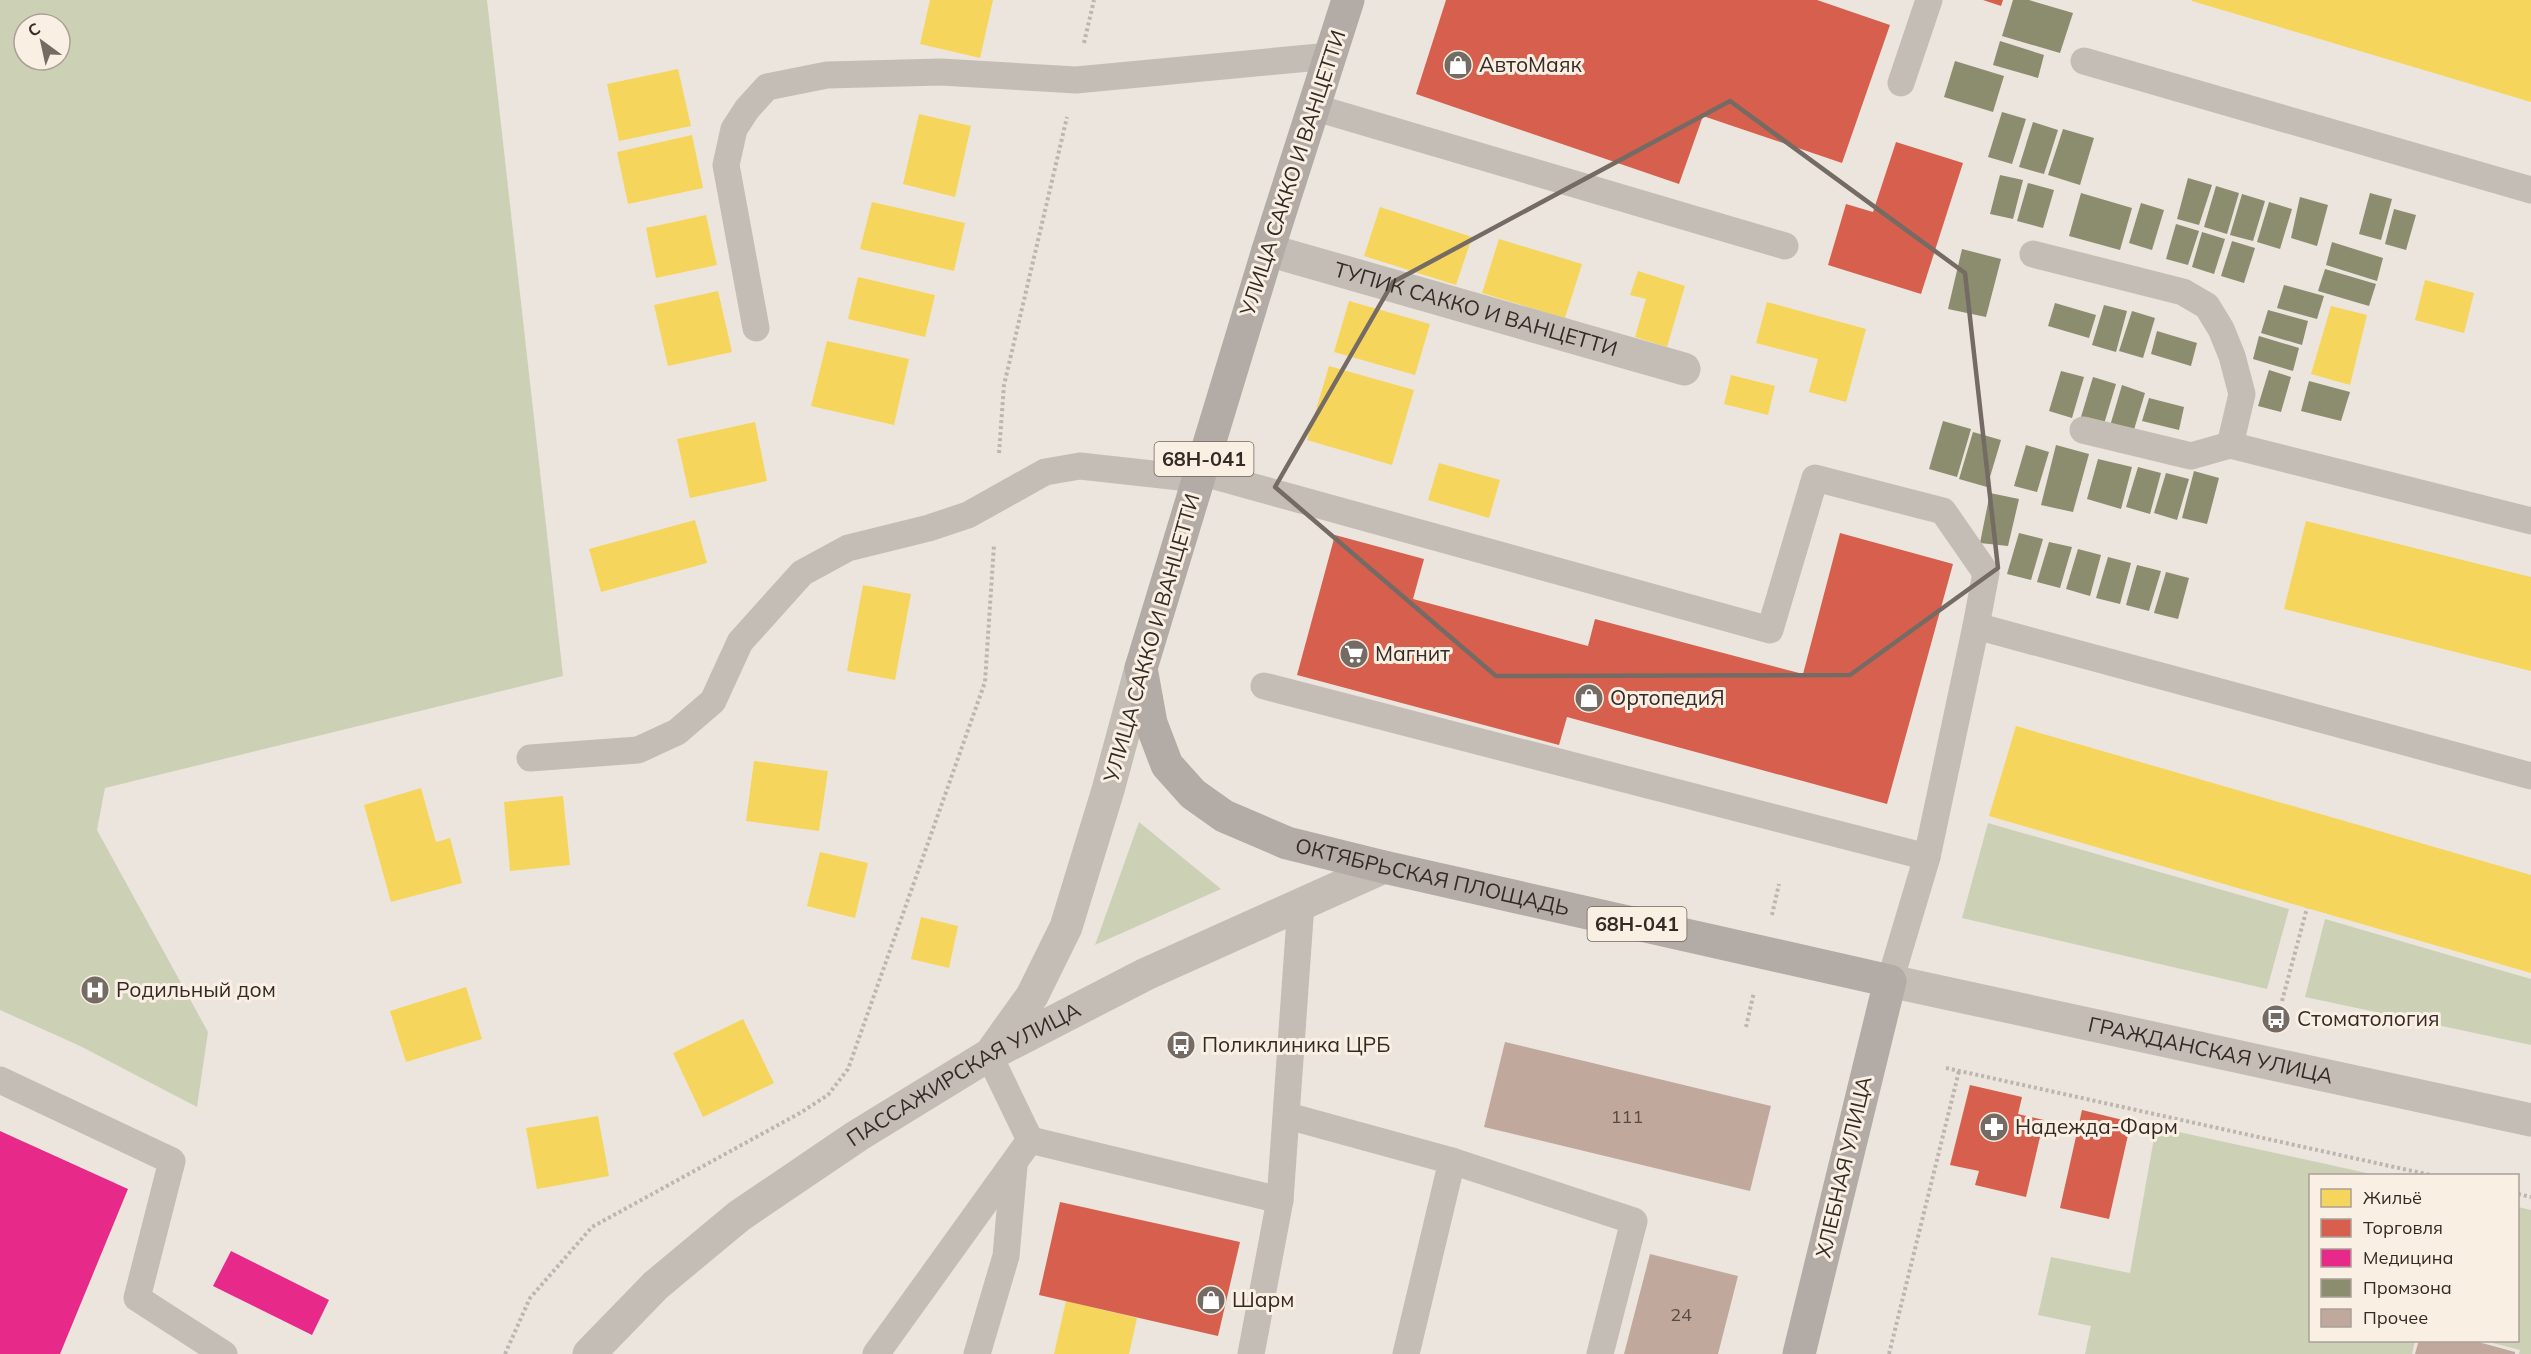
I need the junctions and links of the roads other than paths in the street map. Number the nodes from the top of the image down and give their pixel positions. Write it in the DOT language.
graph roads {
  1 [pos="1348,0"];
  2 [pos="1929,0"];
  3 [pos="1330,56"];
  4 [pos="2084,61"];
  5 [pos="1901,83"];
  6 [pos="1313,107"];
  7 [pos="2531,190"];
  8 [pos="1785,246"];
  9 [pos="1268,250"];
  10 [pos="2033,254"];
  11 [pos="756,328"];
  12 [pos="1684,369"];
  13 [pos="2083,430"];
  14 [pos="2230,445"];
  15 [pos="1199,476"];
  16 [pos="2531,520"];
  17 [pos="1976,626"];
  18 [pos="1141,668"];
  19 [pos="1264,686"];
  20 [pos="530,758"];
  21 [pos="2531,776"];
  22 [pos="1927,857"];
  23 [pos="1384,867"];
  24 [pos="1301,904"];
  25 [pos="1890,981"];
  26 [pos="989,1055"];
  27 [pos="0,1080"];
  28 [pos="1288,1116"];
  29 [pos="2531,1120"];
  30 [pos="1030,1140"];
  31 [pos="1452,1161"];
  32 [pos="1014,1165"];
  33 [pos="1280,1200"];
  34 [pos="224,1354"];
  35 [pos="589,1354"];
  36 [pos="876,1354"];
  37 [pos="977,1354"];
  38 [pos="1251,1354"];
  39 [pos="1406,1354"];
  40 [pos="1600,1354"];
  41 [pos="1799,1354"];
  1 -- 3 [label="main road, УЛИЦА САККО И ВАНЦЕТТИ / 68Н-041"];
  2 -- 5 [label="lane"];
  3 -- 6 [label="main road, УЛИЦА САККО И ВАНЦЕТТИ / 68Н-041"];
  3 -- 11 [label="lane"];
  4 -- 7 [label="lane"];
  6 -- 8 [label="lane"];
  6 -- 9 [label="main road, УЛИЦА САККО И ВАНЦЕТТИ / 68Н-041"];
  9 -- 12 [label="street, ТУПИК САККО И ВАНЦЕТТИ"];
  9 -- 15 [label="main road, УЛИЦА САККО И ВАНЦЕТТИ / 68Н-041"];
  10 -- 14 [label="lane"];
  13 -- 14 [label="lane"];
  14 -- 16 [label="lane"];
  15 -- 17 [label="lane"];
  15 -- 18 [label="main road, УЛИЦА САККО И ВАНЦЕТТИ / 68Н-041"];
  15 -- 20 [label="lane"];
  17 -- 21 [label="lane"];
  17 -- 22 [label="lane"];
  18 -- 23 [label="main road, ОКТЯБРЬСКАЯ ПЛОЩАДЬ / 68Н-041"];
  18 -- 26 [label="street, УЛИЦА САККО И ВАНЦЕТТИ"];
  19 -- 22 [label="lane"];
  22 -- 25 [label="lane"];
  23 -- 24 [label="street, ПАССАЖИРСКАЯ УЛИЦА"];
  23 -- 25 [label="main road, ОКТЯБРЬСКАЯ ПЛОЩАДЬ / 68Н-041"];
  24 -- 26 [label="street, ПАССАЖИРСКАЯ УЛИЦА"];
  24 -- 28 [label="lane"];
  25 -- 29 [label="street, ГРАЖДАНСКАЯ УЛИЦА"];
  25 -- 41 [label="main road, ХЛЕБНАЯ УЛИЦА"];
  26 -- 30 [label="lane"];
  26 -- 35 [label="street, ПАССАЖИРСКАЯ УЛИЦА"];
  27 -- 34 [label="lane"];
  28 -- 31 [label="lane"];
  28 -- 33 [label="lane"];
  30 -- 32 [label="lane"];
  30 -- 33 [label="lane"];
  31 -- 39 [label="lane"];
  31 -- 40 [label="lane"];
  32 -- 36 [label="lane"];
  32 -- 37 [label="lane"];
  33 -- 38 [label="lane"];
}
